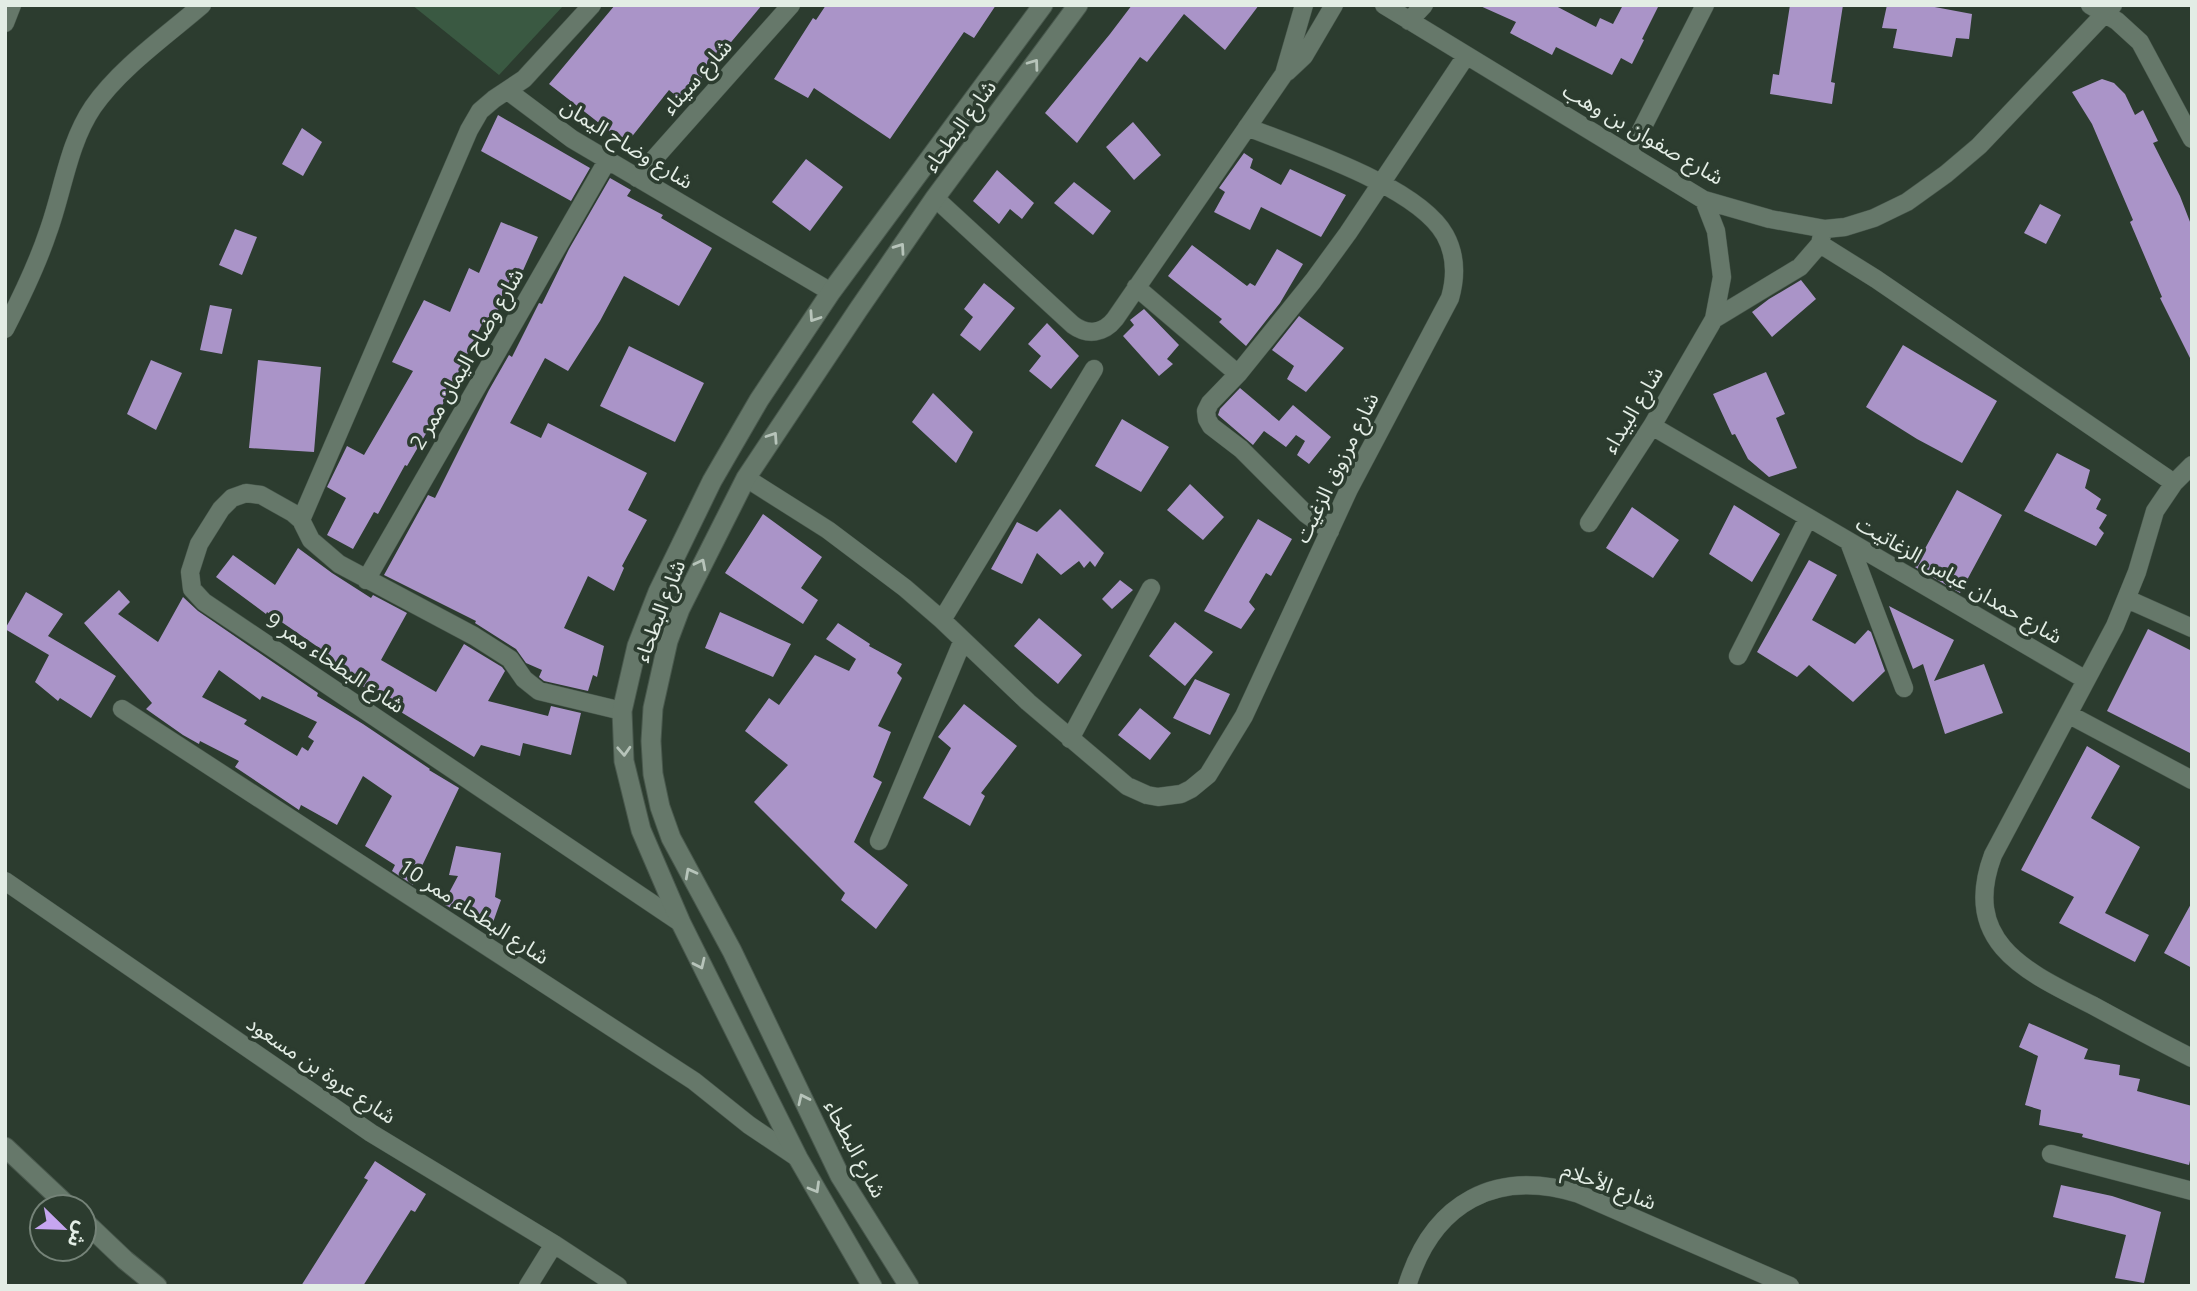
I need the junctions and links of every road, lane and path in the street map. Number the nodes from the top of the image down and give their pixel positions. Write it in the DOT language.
graph roads {
  1 [pos="12,5"];
  2 [pos="202,5"];
  3 [pos="592,5"];
  4 [pos="791,5"];
  5 [pos="1043,5"];
  6 [pos="1077,5"];
  7 [pos="1304,5"];
  8 [pos="1334,5"];
  9 [pos="1384,5"];
  10 [pos="1424,5"];
  11 [pos="1705,5"];
  12 [pos="2090,5"];
  13 [pos="2110,10"];
  14 [pos="1409,21"];
  15 [pos="5,23"];
  16 [pos="1466,56"];
  17 [pos="1284,74"];
  18 [pos="508,91"];
  19 [pos="1247,127"];
  20 [pos="2192,139"];
  21 [pos="1629,154"];
  22 [pos="607,161"];
  23 [pos="637,178"];
  24 [pos="1381,183"];
  25 [pos="936,198"];
  26 [pos="1704,200"];
  27 [pos="1822,236"];
  28 [pos="1136,288"];
  29 [pos="831,292"];
  30 [pos="1714,319"];
  31 [pos="5,329"];
  32 [pos="1094,369"];
  33 [pos="1238,374"];
  34 [pos="1652,426"];
  35 [pos="2192,465"];
  36 [pos="712,481"];
  37 [pos="2174,482"];
  38 [pos="741,486"];
  39 [pos="1808,519"];
  40 [pos="301,520"];
  41 [pos="1589,523"];
  42 [pos="1330,531"];
  43 [pos="1849,542"];
  44 [pos="366,580"];
  45 [pos="1151,588"];
  46 [pos="2127,599"];
  47 [pos="942,620"];
  48 [pos="2192,628"];
  49 [pos="963,640"];
  50 [pos="1738,656"];
  51 [pos="2086,680"];
  52 [pos="1903,688"];
  53 [pos="122,709"];
  54 [pos="622,711"];
  55 [pos="2068,714"];
  56 [pos="1070,739"];
  57 [pos="2192,780"];
  58 [pos="879,841"];
  59 [pos="5,881"];
  60 [pos="681,923"];
  61 [pos="2192,1058"];
  62 [pos="5,1147"];
  63 [pos="2051,1154"];
  64 [pos="798,1158"];
  65 [pos="2192,1191"];
  66 [pos="54,1193"];
  67 [pos="98,1234"];
  68 [pos="554,1244"];
  69 [pos="157,1286"];
  70 [pos="528,1286"];
  71 [pos="618,1286"];
  72 [pos="872,1286"];
  73 [pos="909,1286"];
  74 [pos="1408,1286"];
  75 [pos="1790,1286"];
  1 -- 15 [label="street"];
  2 -- 31 [label="street"];
  3 -- 18 [label="street"];
  4 -- 23 [label="street, شارع سيناء"];
  5 -- 29 [label="street, شارع البطحاء"];
  25 -- 6 [label="street, شارع البطحاء, one-way"];
  7 -- 17 [label="street"];
  8 -- 17 [label="street"];
  9 -- 14 [label="street, شارع صفوان بن وهب"];
  10 -- 14 [label="street"];
  11 -- 21 [label="street"];
  12 -- 13 [label="street"];
  13 -- 20 [label="street"];
  13 -- 27 [label="street, شارع صفوان بن وهب"];
  14 -- 16 [label="street, شارع صفوان بن وهب"];
  16 -- 21 [label="street, شارع صفوان بن وهب"];
  16 -- 24 [label="street"];
  17 -- 19 [label="street"];
  18 -- 22 [label="street, شارع وضاح اليمان"];
  18 -- 40 [label="street"];
  19 -- 24 [label="street, شارع مرزوق الزغيت"];
  19 -- 28 [label="street"];
  21 -- 26 [label="street, شارع صفوان بن وهب"];
  22 -- 23 [label="street, شارع وضاح اليمان"];
  22 -- 44 [label="street, شارع وضاح اليمان ممر 2"];
  23 -- 29 [label="street, شارع وضاح اليمان"];
  24 -- 33 [label="street"];
  24 -- 42 [label="street, شارع مرزوق الزغيت"];
  25 -- 28 [label="street"];
  38 -- 25 [label="street, شارع البطحاء, one-way"];
  26 -- 27 [label="street, شارع صفوان بن وهب"];
  26 -- 30 [label="street, شارع البيداء"];
  27 -- 30 [label="street, شارع البيداء"];
  27 -- 37 [label="street"];
  28 -- 33 [label="street"];
  29 -- 36 [label="street, شارع البطحاء, one-way"];
  30 -- 34 [label="street, شارع البيداء"];
  32 -- 47 [label="street"];
  33 -- 42 [label="street"];
  34 -- 39 [label="street, شارع حمدان عباس الزغاتيت"];
  34 -- 41 [label="street, شارع البيداء"];
  35 -- 37 [label="street"];
  36 -- 38 [label="street"];
  36 -- 54 [label="street, شارع البطحاء"];
  37 -- 46 [label="street"];
  38 -- 47 [label="street, شارع مرزوق الزغيت"];
  73 -- 38 [label="street, شارع البطحاء, one-way"];
  39 -- 43 [label="street, شارع حمدان عباس الزغاتيت"];
  39 -- 50 [label="street"];
  40 -- 44 [label="street, شارع البطحاء ممر 9"];
  40 -- 60 [label="street, شارع البطحاء ممر 9"];
  42 -- 56 [label="street, شارع مرزوق الزغيت"];
  43 -- 51 [label="street, شارع حمدان عباس الزغاتيت"];
  43 -- 52 [label="street"];
  44 -- 54 [label="street, شارع البطحاء ممر 9"];
  45 -- 56 [label="street"];
  46 -- 48 [label="street"];
  46 -- 51 [label="street"];
  47 -- 49 [label="street, شارع مرزوق الزغيت"];
  49 -- 56 [label="street, شارع مرزوق الزغيت"];
  49 -- 58 [label="street"];
  51 -- 55 [label="street"];
  53 -- 64 [label="street, شارع البطحاء ممر 10"];
  54 -- 60 [label="street, شارع البطحاء, one-way"];
  55 -- 57 [label="street"];
  55 -- 61 [label="street"];
  59 -- 68 [label="street, شارع عروة بن مسعود"];
  60 -- 64 [label="street, شارع البطحاء, one-way"];
  62 -- 66 [label="street"];
  63 -- 65 [label="street"];
  64 -- 72 [label="street, شارع البطحاء, one-way"];
  67 -- 69 [label="street"];
  68 -- 70 [label="street"];
  68 -- 71 [label="street, شارع عروة بن مسعود"];
  74 -- 75 [label="street, شارع الأحلام"];
}
